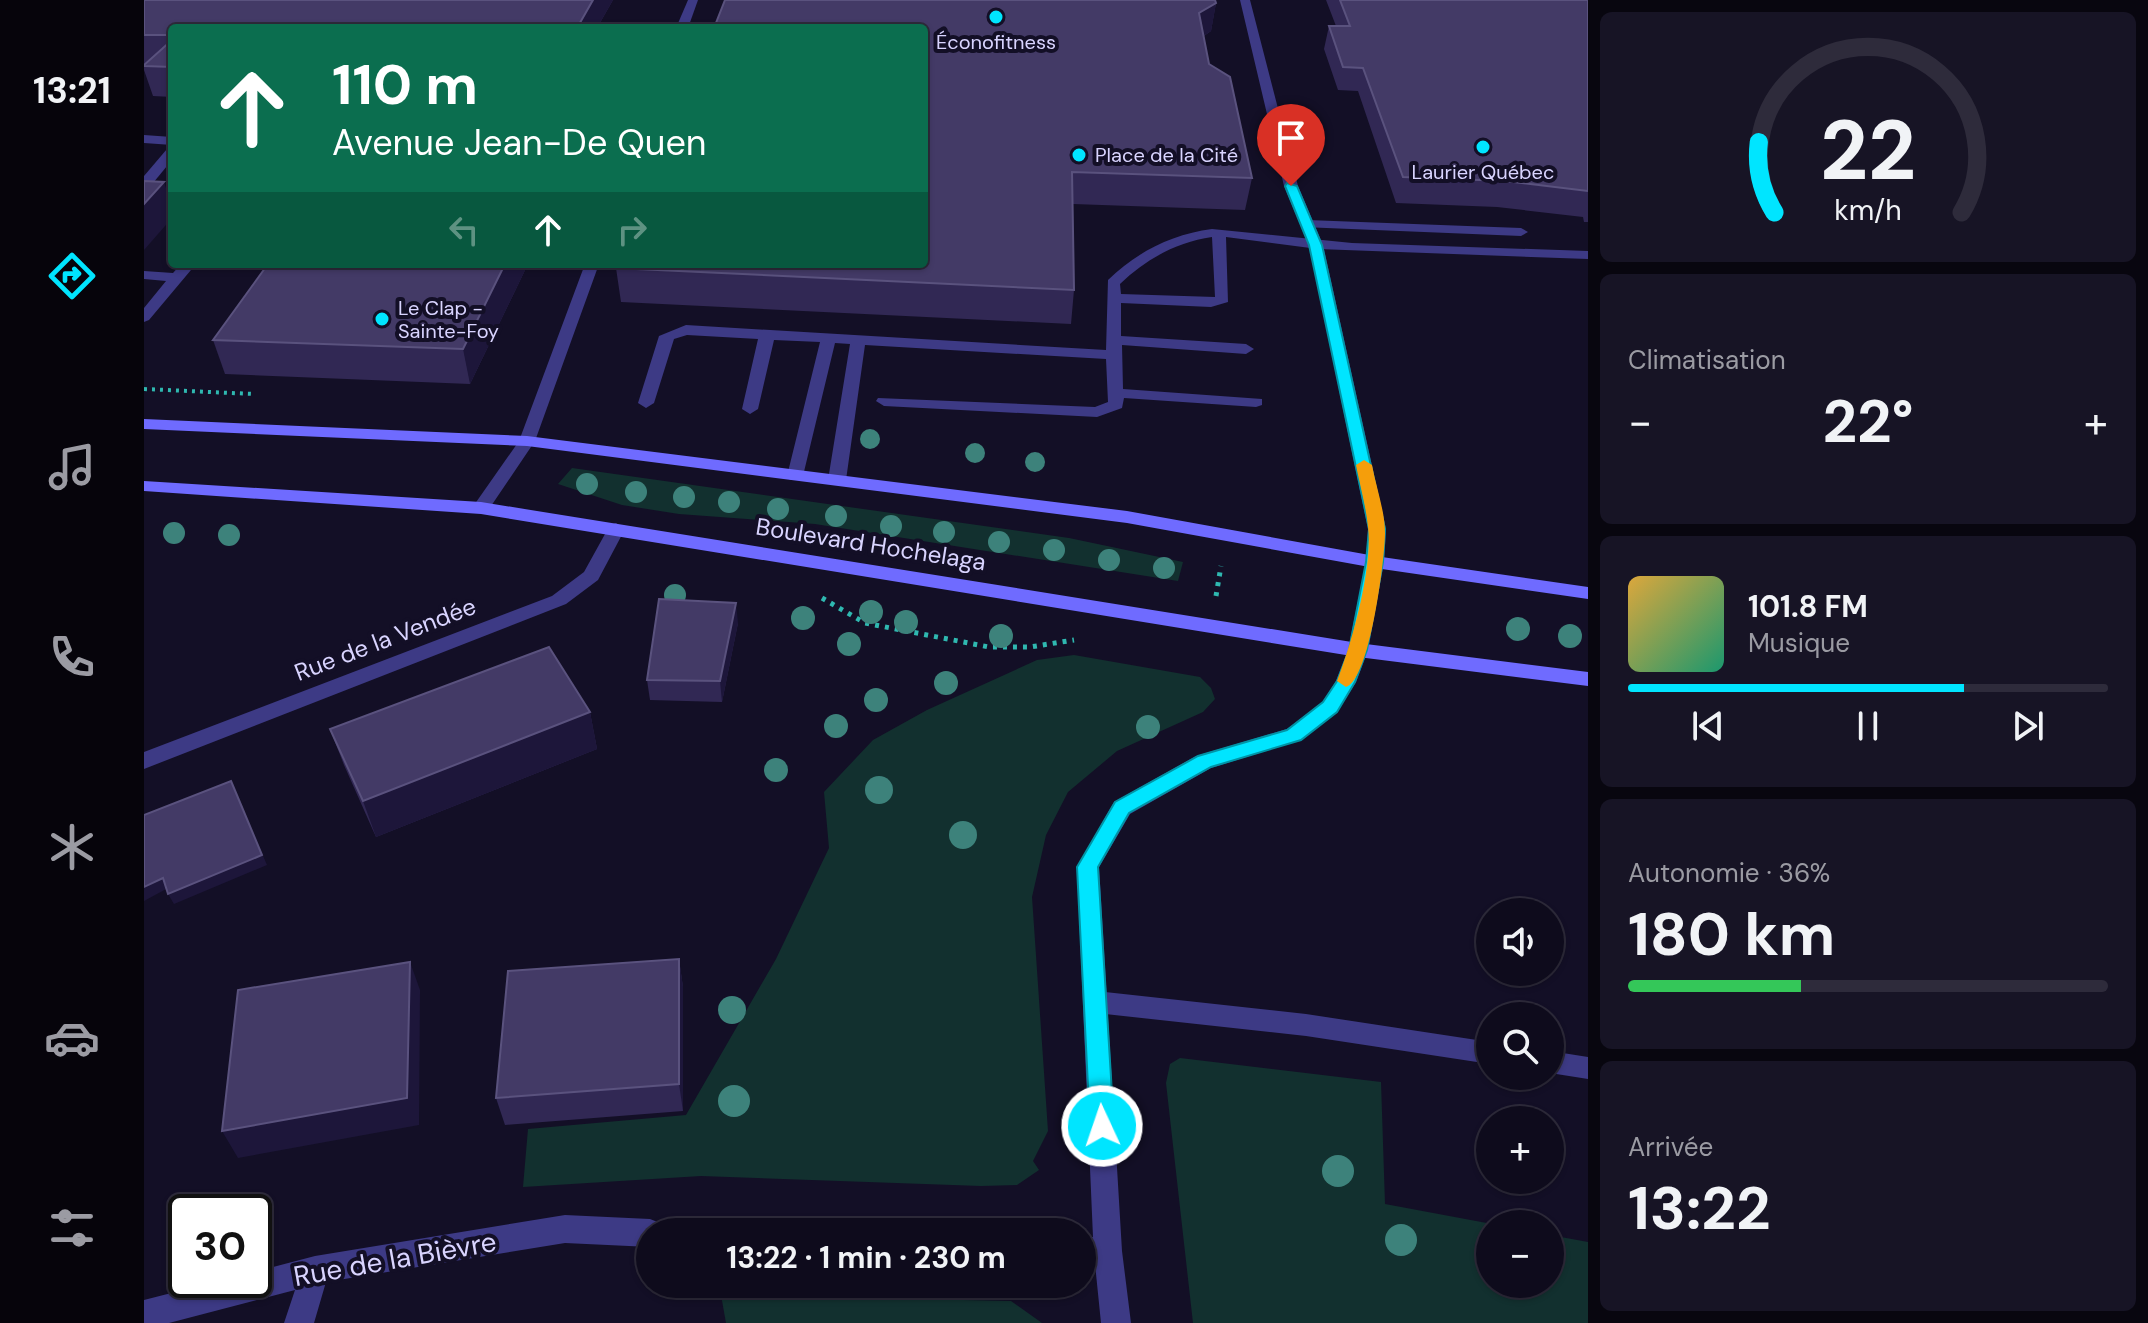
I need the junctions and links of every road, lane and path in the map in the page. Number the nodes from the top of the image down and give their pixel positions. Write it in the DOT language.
graph roads {
  1 [pos="693,0"];
  2 [pos="1245,0"];
  3 [pos="684,24"];
  4 [pos="144,139"];
  5 [pos="168,141"];
  6 [pos="168,157"];
  7 [pos="144,180"];
  8 [pos="1307,224"];
  9 [pos="1521,232"];
  10 [pos="1219,233"];
  11 [pos="1316,245"];
  12 [pos="1588,255"];
  13 [pos="186,268"];
  14 [pos="591,268"];
  15 [pos="144,275"];
  16 [pos="177,278"];
  17 [pos="1115,298"];
  18 [pos="144,317"];
  19 [pos="767,335"];
  20 [pos="829,338"];
  21 [pos="858,340"];
  22 [pos="1114,347"];
  23 [pos="1246,349"];
  24 [pos="1116,393"];
  25 [pos="884,401"];
  26 [pos="1256,402"];
  27 [pos="646,403"];
  28 [pos="750,409"];
  29 [pos="144,424"];
  30 [pos="527,441"];
  31 [pos="796,476"];
  32 [pos="837,480"];
  33 [pos="144,486"];
  34 [pos="481,508"];
  35 [pos="616,529"];
  36 [pos="1225,535"];
  37 [pos="1375,562"];
  38 [pos="1588,593"];
  39 [pos="1212,626"];
  40 [pos="1358,650"];
  41 [pos="1588,679"];
  42 [pos="144,761"];
  43 [pos="1096,1002"];
  44 [pos="1476,1051"];
  45 [pos="1564,1064"];
  46 [pos="1588,1068"];
  47 [pos="1095,1218"];
  48 [pos="636,1232"];
  49 [pos="1096,1253"];
  50 [pos="315,1270"];
  51 [pos="144,1315"];
  52 [pos="299,1323"];
  53 [pos="1116,1323"];
  1 -- 3 [label="street"];
  2 -- 8 [label="street"];
  4 -- 5 [label="street"];
  6 -- 7 [label="street"];
  8 -- 9 [label="street"];
  8 -- 11 [label="street"];
  10 -- 11 [label="street"];
  10 -- 17 [label="street"];
  10 -- 17 [label="street"];
  11 -- 12 [label="street"];
  11 -- 37 [label="street"];
  13 -- 16 [label="street"];
  14 -- 30 [label="street"];
  15 -- 16 [label="street"];
  16 -- 18 [label="street"];
  17 -- 22 [label="street"];
  19 -- 20 [label="street"];
  19 -- 27 [label="street"];
  19 -- 28 [label="street"];
  20 -- 21 [label="street"];
  20 -- 31 [label="street"];
  21 -- 22 [label="street"];
  21 -- 32 [label="street"];
  22 -- 23 [label="street"];
  22 -- 24 [label="street"];
  24 -- 25 [label="street"];
  24 -- 26 [label="street"];
  29 -- 30 [label="main road"];
  30 -- 31 [label="main road"];
  30 -- 34 [label="street"];
  31 -- 32 [label="main road"];
  32 -- 36 [label="main road"];
  33 -- 34 [label="main road, Boulevard Hochelaga"];
  34 -- 35 [label="main road, Boulevard Hochelaga"];
  35 -- 39 [label="main road, Boulevard Hochelaga"];
  35 -- 42 [label="street, Rue de la Vendée"];
  36 -- 37 [label="main road"];
  36 -- 39 [label="path"];
  37 -- 38 [label="main road"];
  37 -- 40 [label="street"];
  39 -- 40 [label="main road, Boulevard Hochelaga"];
  40 -- 41 [label="main road, Boulevard Hochelaga"];
  40 -- 43 [label="street"];
  43 -- 44 [label="street"];
  43 -- 47 [label="street"];
  45 -- 46 [label="street"];
  48 -- 50 [label="street, Rue de la Bièvre"];
  49 -- 53 [label="street"];
  50 -- 51 [label="street, Rue de la Bièvre"];
  50 -- 52 [label="street"];
}
